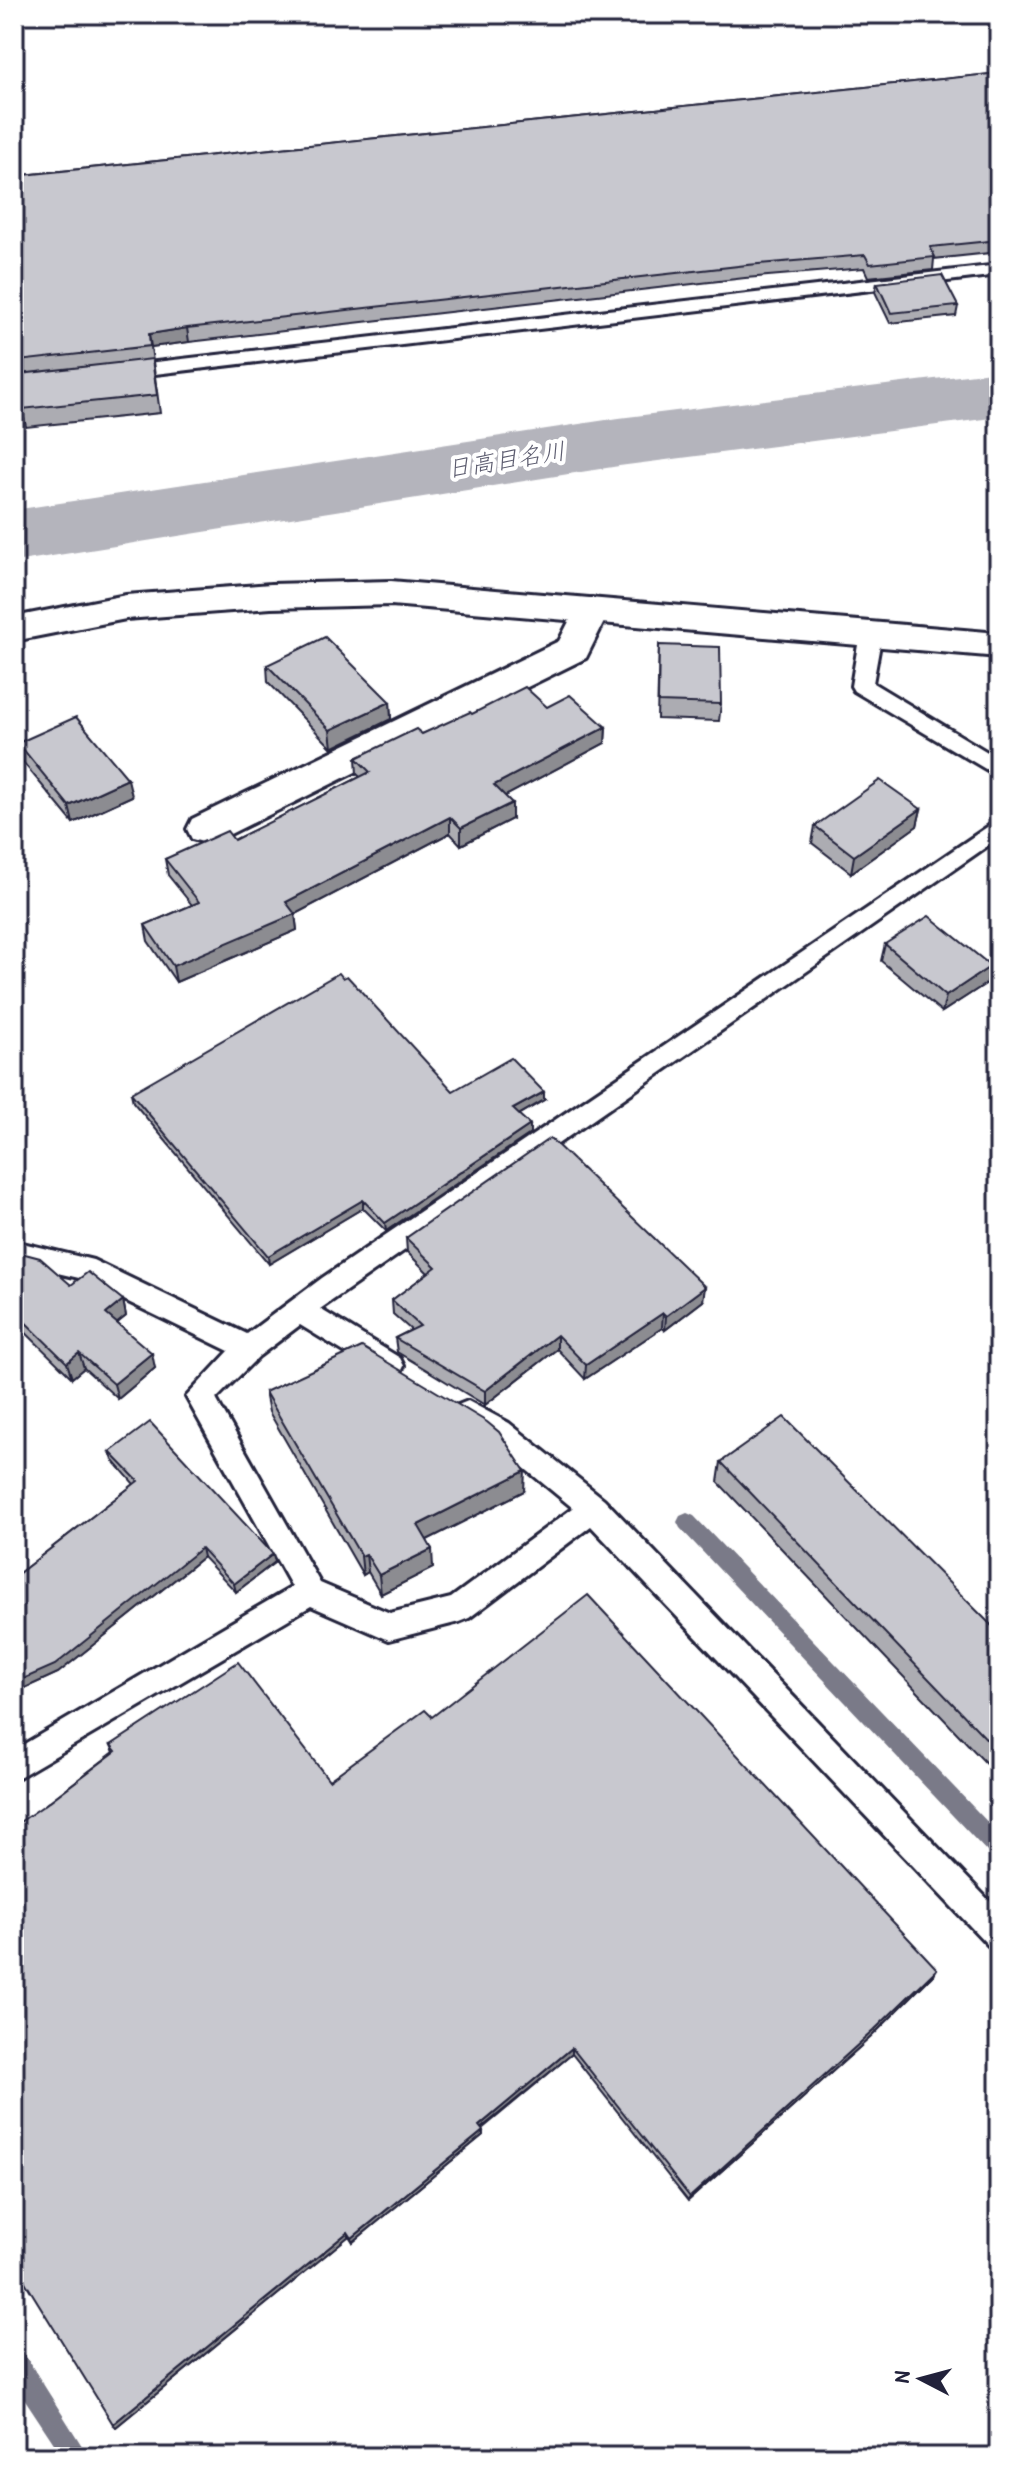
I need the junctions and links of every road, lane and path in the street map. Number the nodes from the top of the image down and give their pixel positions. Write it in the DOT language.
graph roads {
  1 [pos="999,270"];
  2 [pos="93,375"];
  3 [pos="592,610"];
  4 [pos="14,629"];
  5 [pos="871,633"];
  6 [pos="999,645"];
  7 [pos="999,769"];
  8 [pos="999,827"];
  9 [pos="206,829"];
  10 [pos="14,1252"];
  11 [pos="300,1311"];
  12 [pos="249,1348"];
  13 [pos="419,1383"];
  14 [pos="446,1399"];
  15 [pos="593,1509"];
  16 [pos="310,1592"];
  17 [pos="14,1766"];
  18 [pos="999,1934"];
  1 -- 2 [label="lane"];
  3 -- 4 [label="street"];
  3 -- 5 [label="street"];
  3 -- 9 [label="street"];
  5 -- 6 [label="street"];
  5 -- 7 [label="lane"];
  8 -- 11 [label="lane"];
  10 -- 12 [label="lane"];
  11 -- 12 [label="lane"];
  11 -- 13 [label="lane"];
  12 -- 16 [label="lane"];
  14 -- 15 [label="lane"];
  15 -- 16 [label="lane"];
  15 -- 18 [label="lane"];
  16 -- 17 [label="lane"];
}
